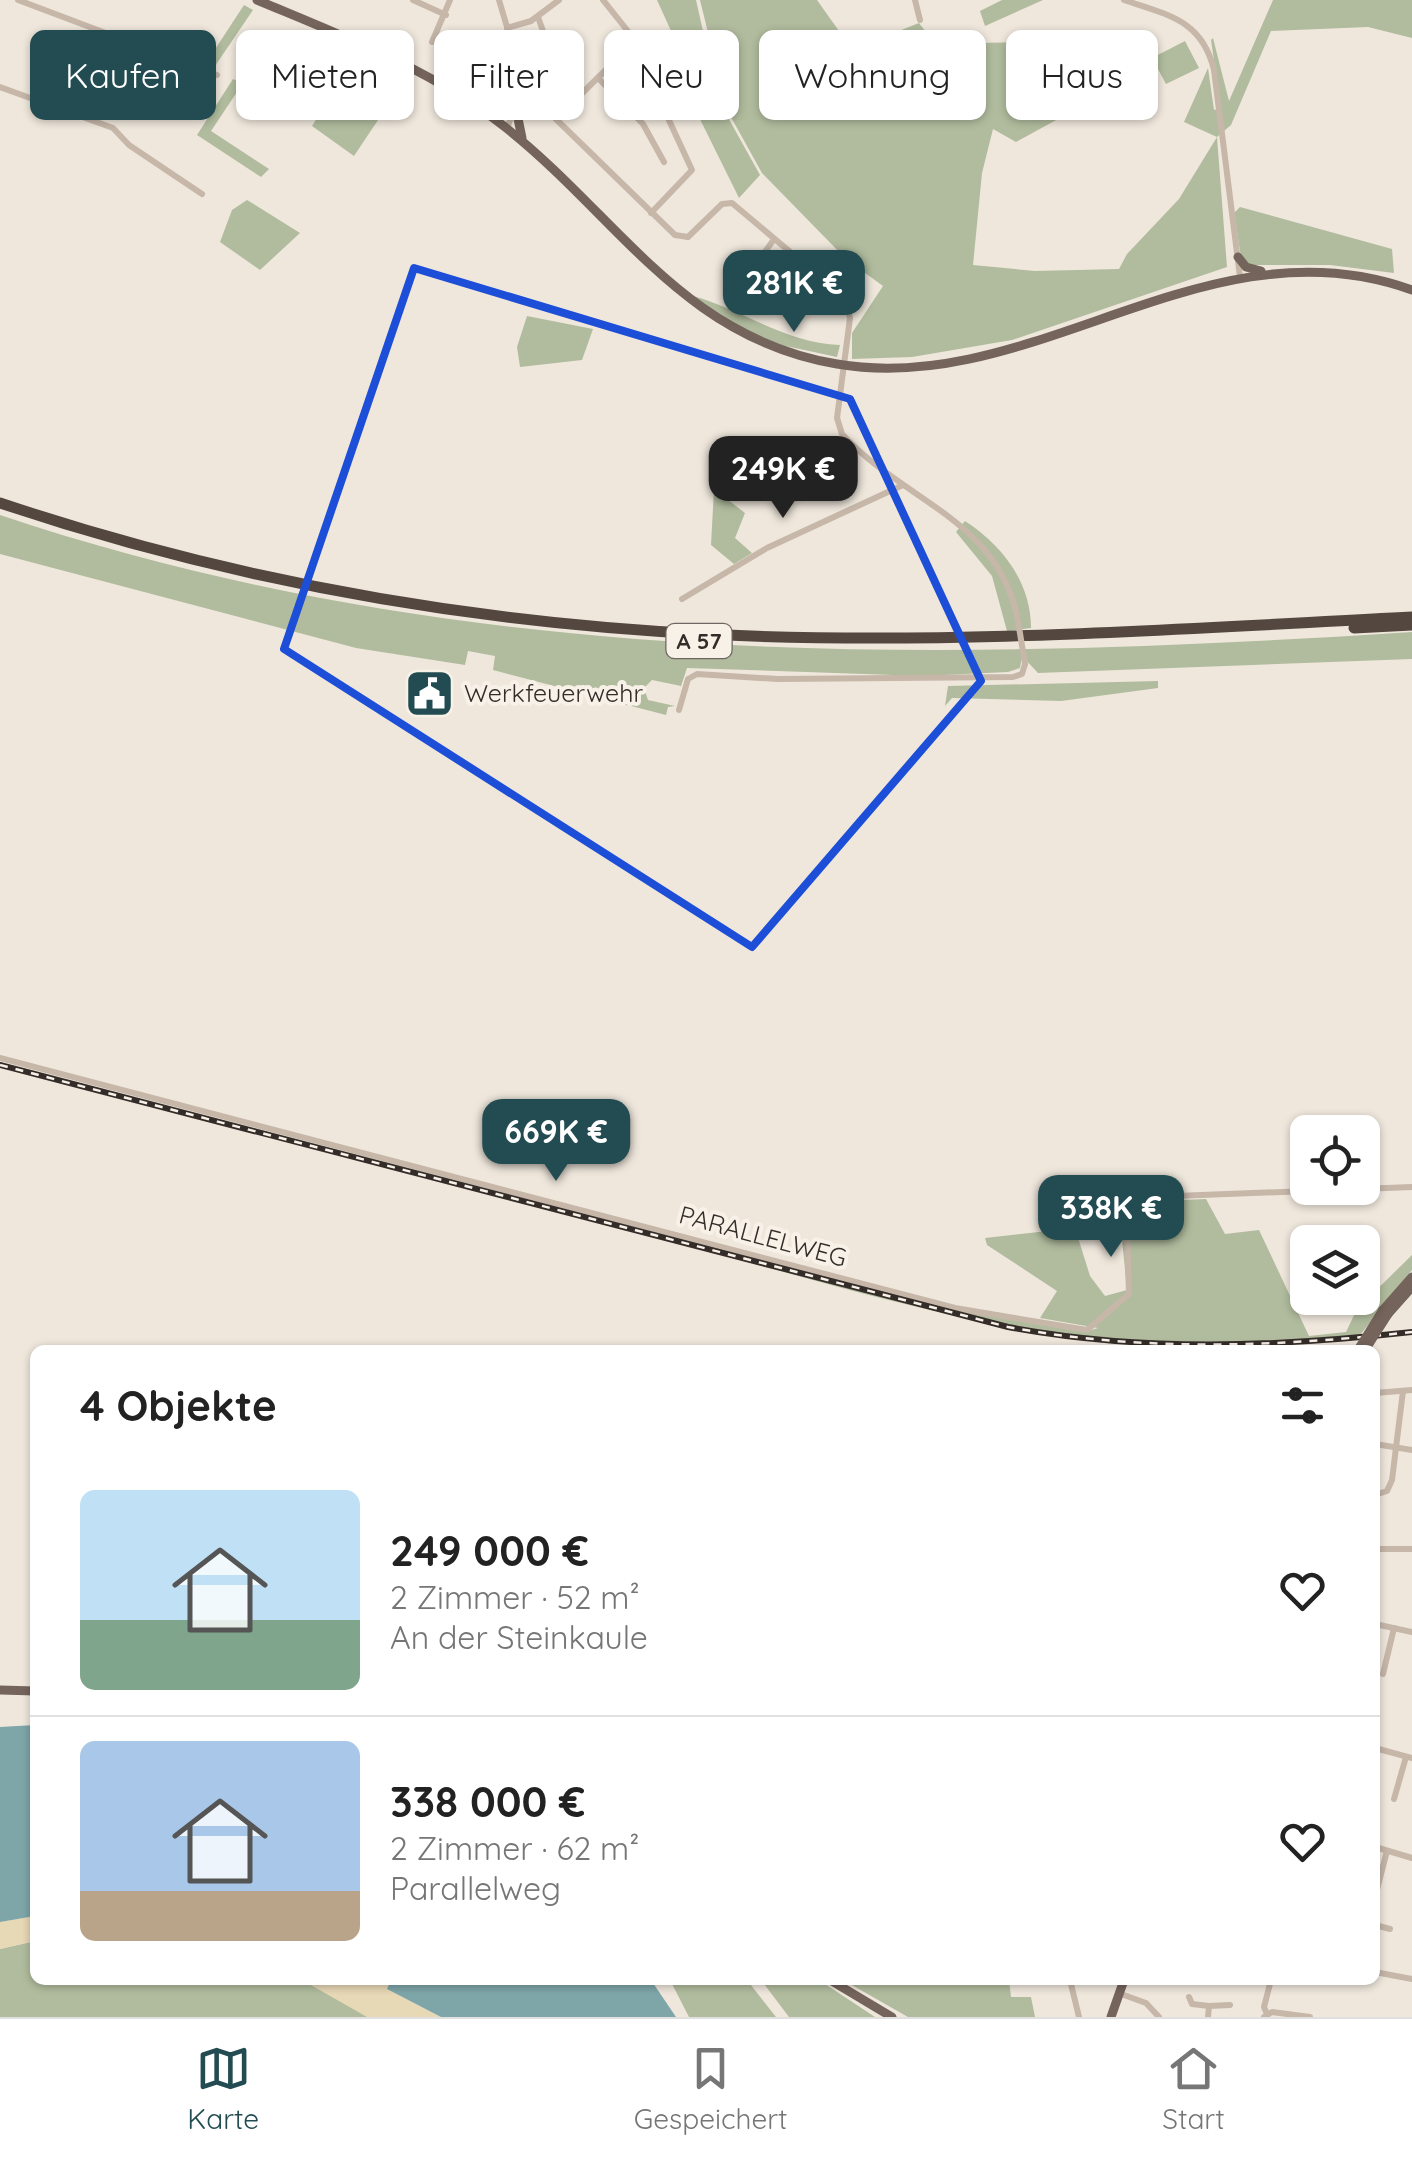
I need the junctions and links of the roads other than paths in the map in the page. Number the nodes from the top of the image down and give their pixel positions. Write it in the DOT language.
graph roads {
  1 [pos="18,0"];
  2 [pos="257,0"];
  3 [pos="412,0"];
  4 [pos="450,0"];
  5 [pos="499,0"];
  6 [pos="559,0"];
  7 [pos="603,0"];
  8 [pos="915,0"];
  9 [pos="1124,0"];
  10 [pos="446,15"];
  11 [pos="538,17"];
  12 [pos="920,20"];
  13 [pos="507,28"];
  14 [pos="543,30"];
  15 [pos="627,30"];
  16 [pos="432,42"];
  17 [pos="604,72"];
  18 [pos="217,75"];
  19 [pos="598,78"];
  20 [pos="0,87"];
  21 [pos="584,92"];
  22 [pos="512,120"];
  23 [pos="516,120"];
  24 [pos="561,120"];
  25 [pos="669,120"];
  26 [pos="508,130"];
  27 [pos="525,144"];
  28 [pos="664,162"];
  29 [pos="202,194"];
  30 [pos="651,213"];
  31 [pos="772,242"];
  32 [pos="1238,257"];
  33 [pos="1274,272"];
  34 [pos="823,277"];
  35 [pos="1240,277"];
  36 [pos="1412,290"];
  37 [pos="751,294"];
  38 [pos="803,313"];
  39 [pos="843,366"];
  40 [pos="903,484"];
  41 [pos="0,502"];
  42 [pos="0,510"];
  43 [pos="682,599"];
  44 [pos="1412,617"];
  45 [pos="1412,625"];
  46 [pos="680,710"];
  47 [pos="0,1058"];
  48 [pos="1412,1187"];
  49 [pos="1412,1278"];
  50 [pos="1412,1287"];
  51 [pos="1386,1312"];
  52 [pos="1365,1345"];
  53 [pos="1408,1391"];
  54 [pos="1380,1393"];
  55 [pos="1380,1445"];
  56 [pos="1398,1448"];
  57 [pos="1412,1450"];
  58 [pos="1380,1493"];
  59 [pos="1412,1549"];
  60 [pos="1380,1550"];
  61 [pos="1380,1625"];
  62 [pos="1394,1628"];
  63 [pos="1412,1632"];
  64 [pos="1382,1674"];
  65 [pos="0,1690"];
  66 [pos="30,1692"];
  67 [pos="1380,1749"];
  68 [pos="1409,1758"];
  69 [pos="1394,1800"];
  70 [pos="1380,1849"];
  71 [pos="1387,1851"];
  72 [pos="1412,1858"];
  73 [pos="1380,1878"];
  74 [pos="1380,1926"];
  75 [pos="1390,1928"];
  76 [pos="1380,1973"];
  77 [pos="1412,1979"];
  78 [pos="838,1985"];
  79 [pos="1071,1985"];
  80 [pos="1123,1985"];
  81 [pos="1270,1985"];
  82 [pos="1121,1994"];
  83 [pos="1189,1996"];
  84 [pos="1230,2005"];
  85 [pos="1210,2006"];
  86 [pos="1266,2015"];
  87 [pos="892,2017"];
  88 [pos="1079,2017"];
  89 [pos="1111,2017"];
  90 [pos="1159,2017"];
  91 [pos="1208,2017"];
  92 [pos="1310,2017"];
  1 -- 18 [label="street"];
  2 -- 26 [label="main road"];
  3 -- 10 [label="street"];
  4 -- 10 [label="street"];
  5 -- 13 [label="street"];
  6 -- 11 [label="street"];
  7 -- 15 [label="street"];
  8 -- 12 [label="street"];
  9 -- 32 [label="street"];
  10 -- 16 [label="street"];
  11 -- 13 [label="street"];
  11 -- 14 [label="street"];
  17 -- 19 [label="street"];
  19 -- 21 [label="street"];
  19 -- 28 [label="street"];
  20 -- 29 [label="street"];
  22 -- 26 [label="street"];
  23 -- 27 [label="main road"];
  24 -- 30 [label="street"];
  25 -- 30 [label="street"];
  26 -- 27 [label="main road"];
  27 -- 39 [label="main road"];
  30 -- 31 [label="street"];
  31 -- 34 [label="street"];
  31 -- 37 [label="street"];
  32 -- 33 [label="main road"];
  32 -- 35 [label="street"];
  33 -- 35 [label="main road"];
  33 -- 36 [label="main road"];
  34 -- 38 [label="street"];
  34 -- 39 [label="street"];
  35 -- 39 [label="main road"];
  39 -- 40 [label="street"];
  40 -- 43 [label="street"];
  40 -- 46 [label="street, bridge"];
  41 -- 44 [label="highway, A 57"];
  42 -- 45 [label="highway, A 57"];
  47 -- 48 [label="street, PARALLELWEG"];
  49 -- 51 [label="main road"];
  50 -- 51 [label="main road"];
  51 -- 52 [label="main road, bridge"];
  53 -- 54 [label="street"];
  53 -- 56 [label="street"];
  55 -- 56 [label="street"];
  56 -- 57 [label="street"];
  56 -- 58 [label="street"];
  59 -- 60 [label="street"];
  61 -- 62 [label="street"];
  62 -- 63 [label="street"];
  62 -- 64 [label="street"];
  65 -- 66 [label="main road"];
  67 -- 68 [label="street"];
  68 -- 69 [label="street"];
  70 -- 71 [label="street"];
  71 -- 72 [label="street"];
  71 -- 73 [label="street"];
  74 -- 75 [label="street"];
  76 -- 77 [label="street"];
  78 -- 87 [label="main road"];
  79 -- 88 [label="street"];
  80 -- 82 [label="main road"];
  81 -- 86 [label="street"];
  82 -- 89 [label="main road"];
  82 -- 90 [label="street"];
  83 -- 85 [label="street"];
  84 -- 85 [label="street"];
  85 -- 91 [label="street"];
  86 -- 92 [label="street"];
}
